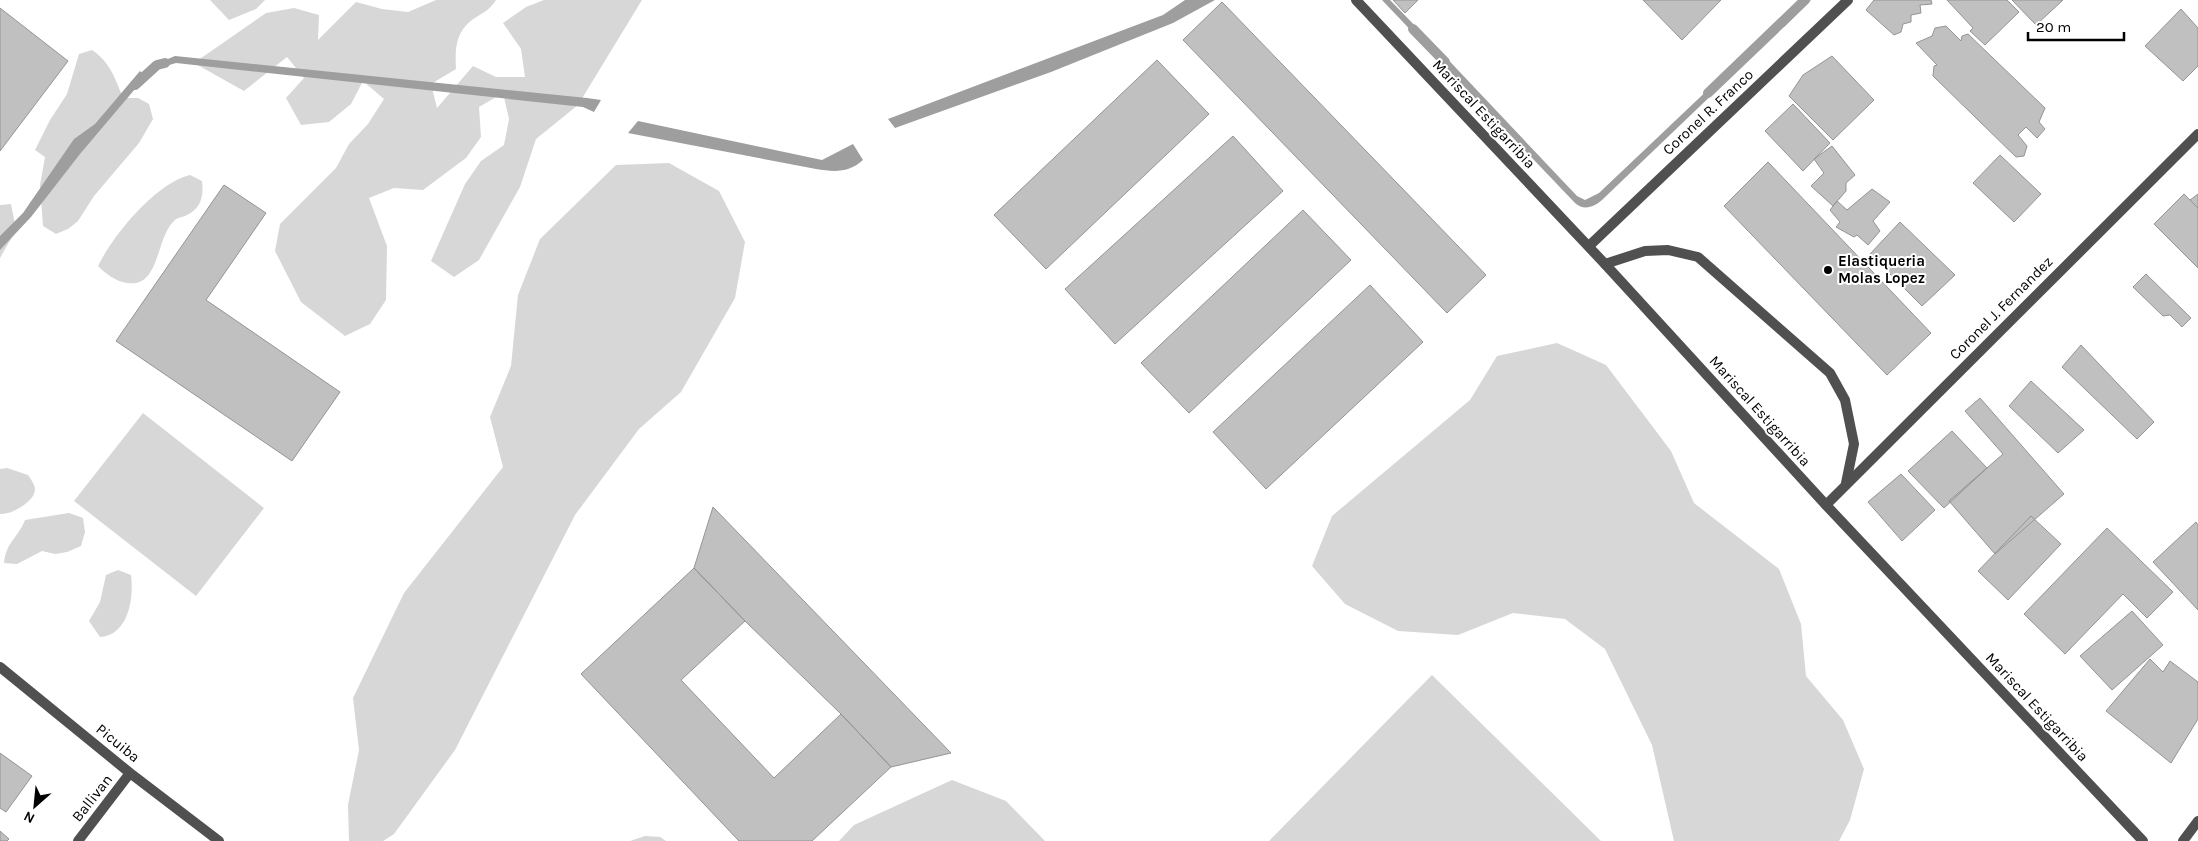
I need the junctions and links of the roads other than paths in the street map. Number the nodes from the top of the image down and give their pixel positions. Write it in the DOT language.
graph roads {
  1 [pos="1356,0"];
  2 [pos="1848,0"];
  3 [pos="2198,134"];
  4 [pos="1589,246"];
  5 [pos="1605,264"];
  6 [pos="1846,483"];
  7 [pos="1826,505"];
  8 [pos="0,666"];
  9 [pos="130,773"];
  10 [pos="2198,820"];
  11 [pos="78,841"];
  12 [pos="219,841"];
  13 [pos="2143,841"];
  14 [pos="2183,841"];
  1 -- 4 [label="street, Mariscal Estigarribia"];
  2 -- 4 [label="street, Coronel R. Franco"];
  3 -- 6 [label="street, Coronel J. Fernandez"];
  4 -- 5 [label="street, Mariscal Estigarribia"];
  5 -- 6 [label="street"];
  5 -- 7 [label="street, Mariscal Estigarribia"];
  6 -- 7 [label="street, Coronel J. Fernandez"];
  7 -- 13 [label="street, Mariscal Estigarribia"];
  8 -- 9 [label="street, Picuiba"];
  9 -- 11 [label="street, Ballivan"];
  9 -- 12 [label="street, Picuiba"];
  10 -- 14 [label="street"];
}
